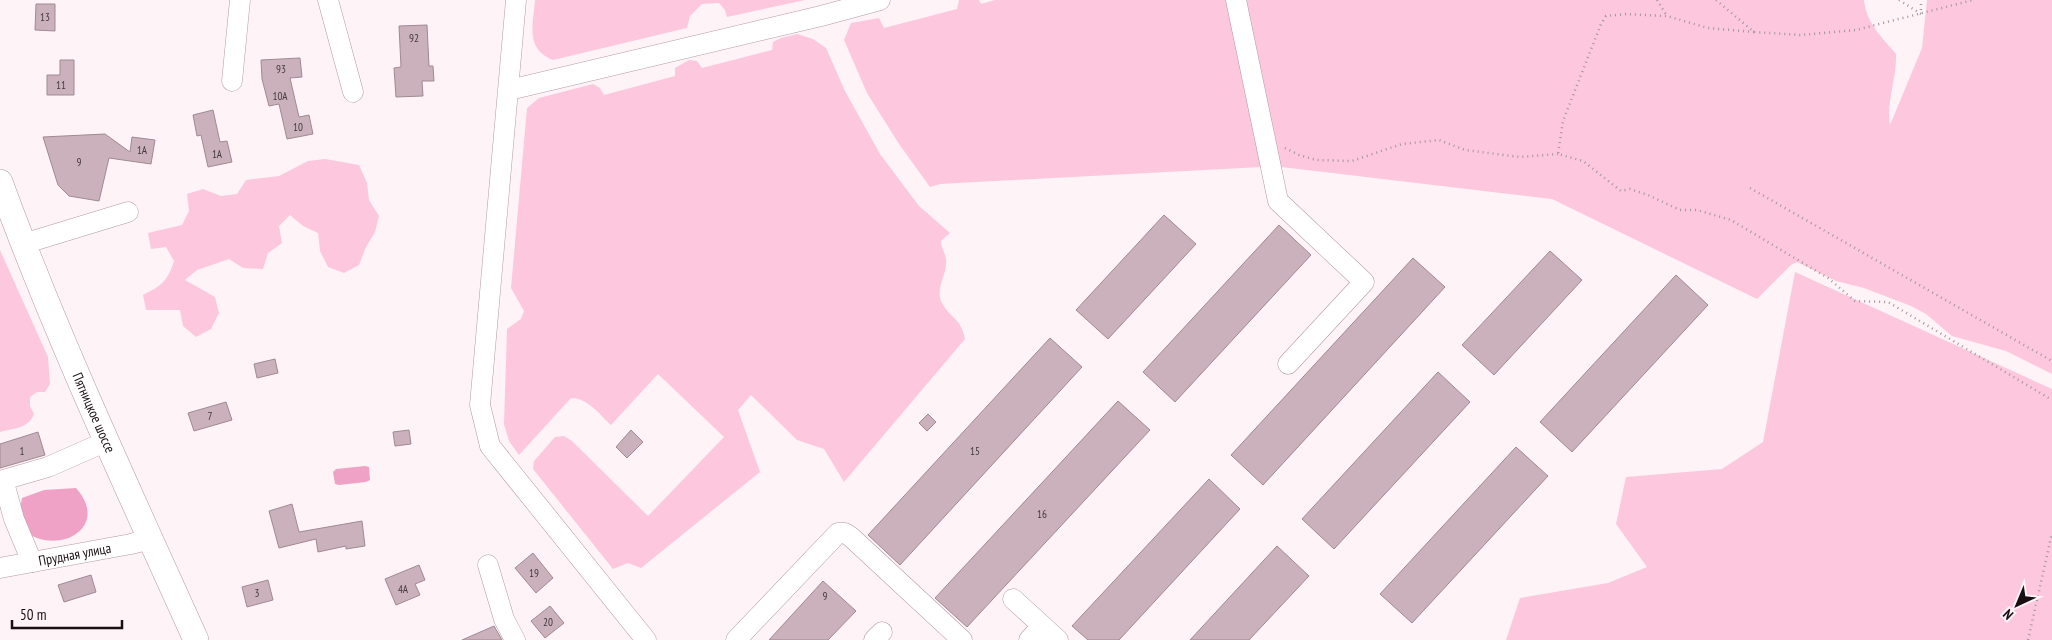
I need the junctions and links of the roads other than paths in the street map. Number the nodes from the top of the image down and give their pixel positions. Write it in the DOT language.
graph roads {
  1 [pos="240,0"];
  2 [pos="328,0"];
  3 [pos="516,0"];
  4 [pos="880,0"];
  5 [pos="1236,0"];
  6 [pos="232,81"];
  7 [pos="509,90"];
  8 [pos="353,92"];
  9 [pos="0,182"];
  10 [pos="128,212"];
  11 [pos="23,244"];
  12 [pos="1288,364"];
  13 [pos="107,440"];
  14 [pos="150,539"];
  15 [pos="32,562"];
  16 [pos="488,565"];
  17 [pos="0,568"];
  18 [pos="1013,599"];
  19 [pos="1036,633"];
  20 [pos="196,640"];
  21 [pos="515,640"];
  22 [pos="646,640"];
  23 [pos="736,640"];
  24 [pos="962,640"];
  25 [pos="1058,640"];
  1 -- 6 [label="street"];
  2 -- 8 [label="street"];
  3 -- 7 [label="street"];
  4 -- 7 [label="street"];
  5 -- 12 [label="street"];
  7 -- 22 [label="street"];
  9 -- 11 [label="main road, Пятницкое шоссе"];
  10 -- 11 [label="street"];
  11 -- 13 [label="main road, Пятницкое шоссе"];
  13 -- 14 [label="main road, Пятницкое шоссе"];
  13 -- 15 [label="street"];
  14 -- 15 [label="street, Прудная улица"];
  14 -- 20 [label="main road, Пятницкое шоссе"];
  15 -- 17 [label="street, Прудная улица"];
  16 -- 21 [label="street"];
  18 -- 19 [label="street"];
  19 -- 25 [label="street"];
  23 -- 24 [label="street"];
}
